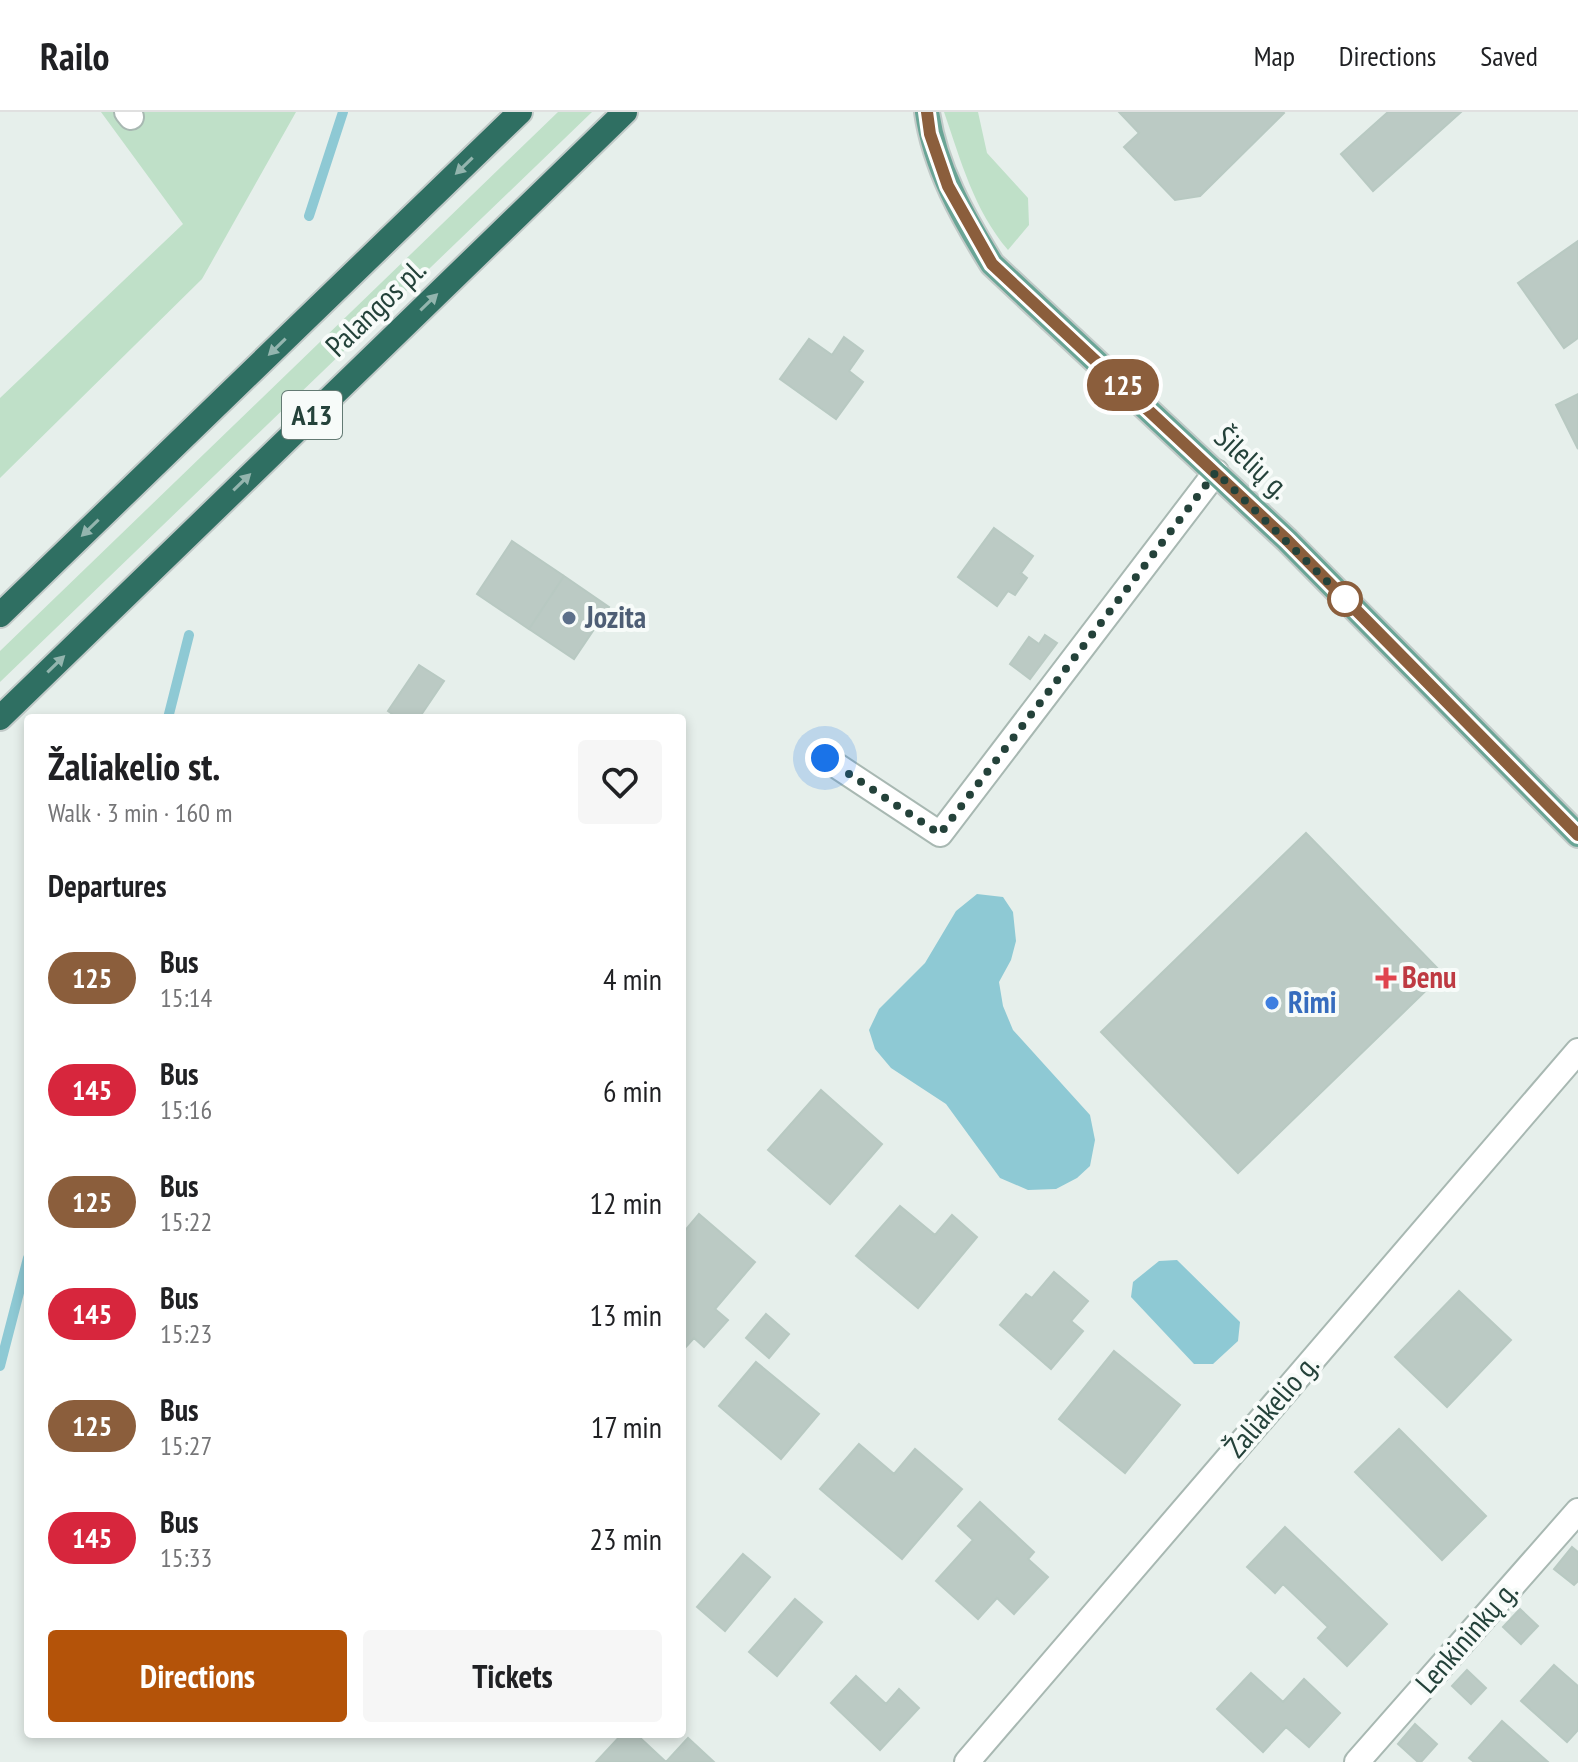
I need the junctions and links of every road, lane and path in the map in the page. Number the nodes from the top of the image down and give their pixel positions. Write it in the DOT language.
graph roads {
  1 [pos="520,112"];
  2 [pos="625,112"];
  3 [pos="927,112"];
  4 [pos="1216,472"];
  5 [pos="0,615"];
  6 [pos="0,718"];
  7 [pos="825,758"];
  8 [pos="1578,835"];
  9 [pos="1578,1051"];
  10 [pos="1578,1511"];
  11 [pos="967,1762"];
  12 [pos="1357,1762"];
  1 -- 5 [label="highway, Palangos pl. / A13, one-way"];
  6 -- 2 [label="highway, Palangos pl. / A13, one-way"];
  3 -- 4 [label="main road, Šilelių g."];
  4 -- 7 [label="street"];
  4 -- 8 [label="main road, Šilelių g."];
  9 -- 11 [label="street, Žaliakelio g."];
  10 -- 12 [label="street, Lenkininkų g."];
}
